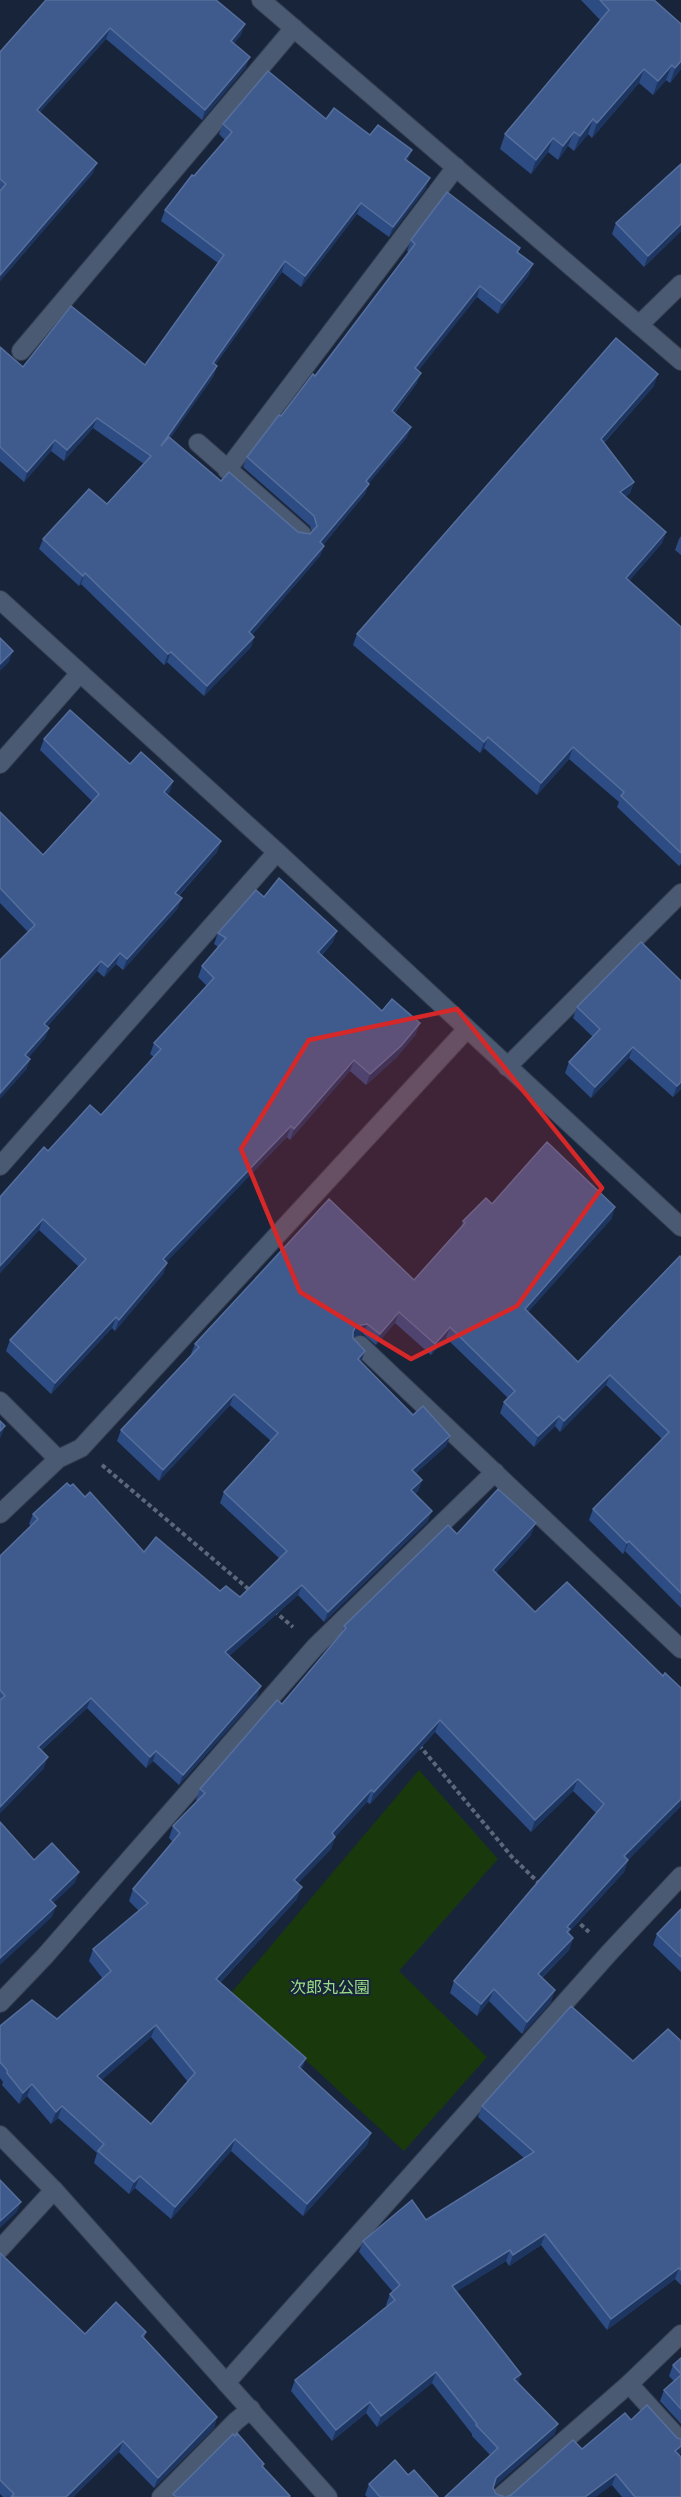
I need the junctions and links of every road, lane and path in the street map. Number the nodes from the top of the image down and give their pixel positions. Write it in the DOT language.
graph roads {
  1 [pos="261,0"];
  2 [pos="294,28"];
  3 [pos="456,166"];
  4 [pos="681,284"];
  5 [pos="639,325"];
  6 [pos="21,351"];
  7 [pos="681,361"];
  8 [pos="198,443"];
  9 [pos="227,470"];
  10 [pos="302,534"];
  11 [pos="0,600"];
  12 [pos="80,674"];
  13 [pos="0,764"];
  14 [pos="277,852"];
  15 [pos="681,893"];
  16 [pos="467,1029"];
  17 [pos="507,1067"];
  18 [pos="0,1166"];
  19 [pos="681,1227"];
  20 [pos="360,1346"];
  21 [pos="0,1401"];
  22 [pos="81,1448"];
  23 [pos="58,1458"];
  24 [pos="495,1472"];
  25 [pos="0,1514"];
  26 [pos="259,1599"];
  27 [pos="268,1606"];
  28 [pos="315,1647"];
  29 [pos="681,1649"];
  30 [pos="418,1743"];
  31 [pos="681,1876"];
  32 [pos="545,1889"];
  33 [pos="569,1912"];
  34 [pos="610,1952"];
  35 [pos="0,2003"];
  36 [pos="0,2135"];
  37 [pos="54,2190"];
  38 [pos="0,2249"];
  39 [pos="681,2334"];
  40 [pos="226,2383"];
  41 [pos="629,2384"];
  42 [pos="251,2409"];
  43 [pos="681,2441"];
  44 [pos="161,2497"];
  45 [pos="328,2497"];
  46 [pos="500,2497"];
  1 -- 2 [label="street"];
  2 -- 3 [label="street"];
  2 -- 6 [label="street"];
  3 -- 5 [label="street"];
  3 -- 9 [label="street"];
  4 -- 5 [label="street"];
  5 -- 7 [label="street"];
  8 -- 9 [label="street"];
  9 -- 10 [label="street"];
  11 -- 12 [label="street"];
  12 -- 13 [label="street"];
  12 -- 14 [label="street"];
  14 -- 16 [label="street"];
  14 -- 18 [label="street"];
  15 -- 17 [label="street"];
  16 -- 17 [label="street"];
  16 -- 22 [label="street"];
  17 -- 19 [label="street"];
  20 -- 24 [label="street"];
  21 -- 23 [label="street"];
  22 -- 23 [label="street"];
  22 -- 26 [label="path"];
  23 -- 25 [label="street"];
  24 -- 28 [label="street"];
  24 -- 29 [label="street"];
  27 -- 28 [label="path"];
  28 -- 35 [label="street"];
  30 -- 32 [label="path"];
  31 -- 34 [label="street"];
  33 -- 34 [label="path"];
  34 -- 40 [label="street"];
  36 -- 37 [label="street"];
  37 -- 38 [label="street"];
  37 -- 40 [label="street"];
  39 -- 41 [label="street"];
  40 -- 42 [label="street"];
  41 -- 43 [label="street"];
  41 -- 46 [label="street"];
  42 -- 44 [label="street"];
  42 -- 45 [label="street"];
}
